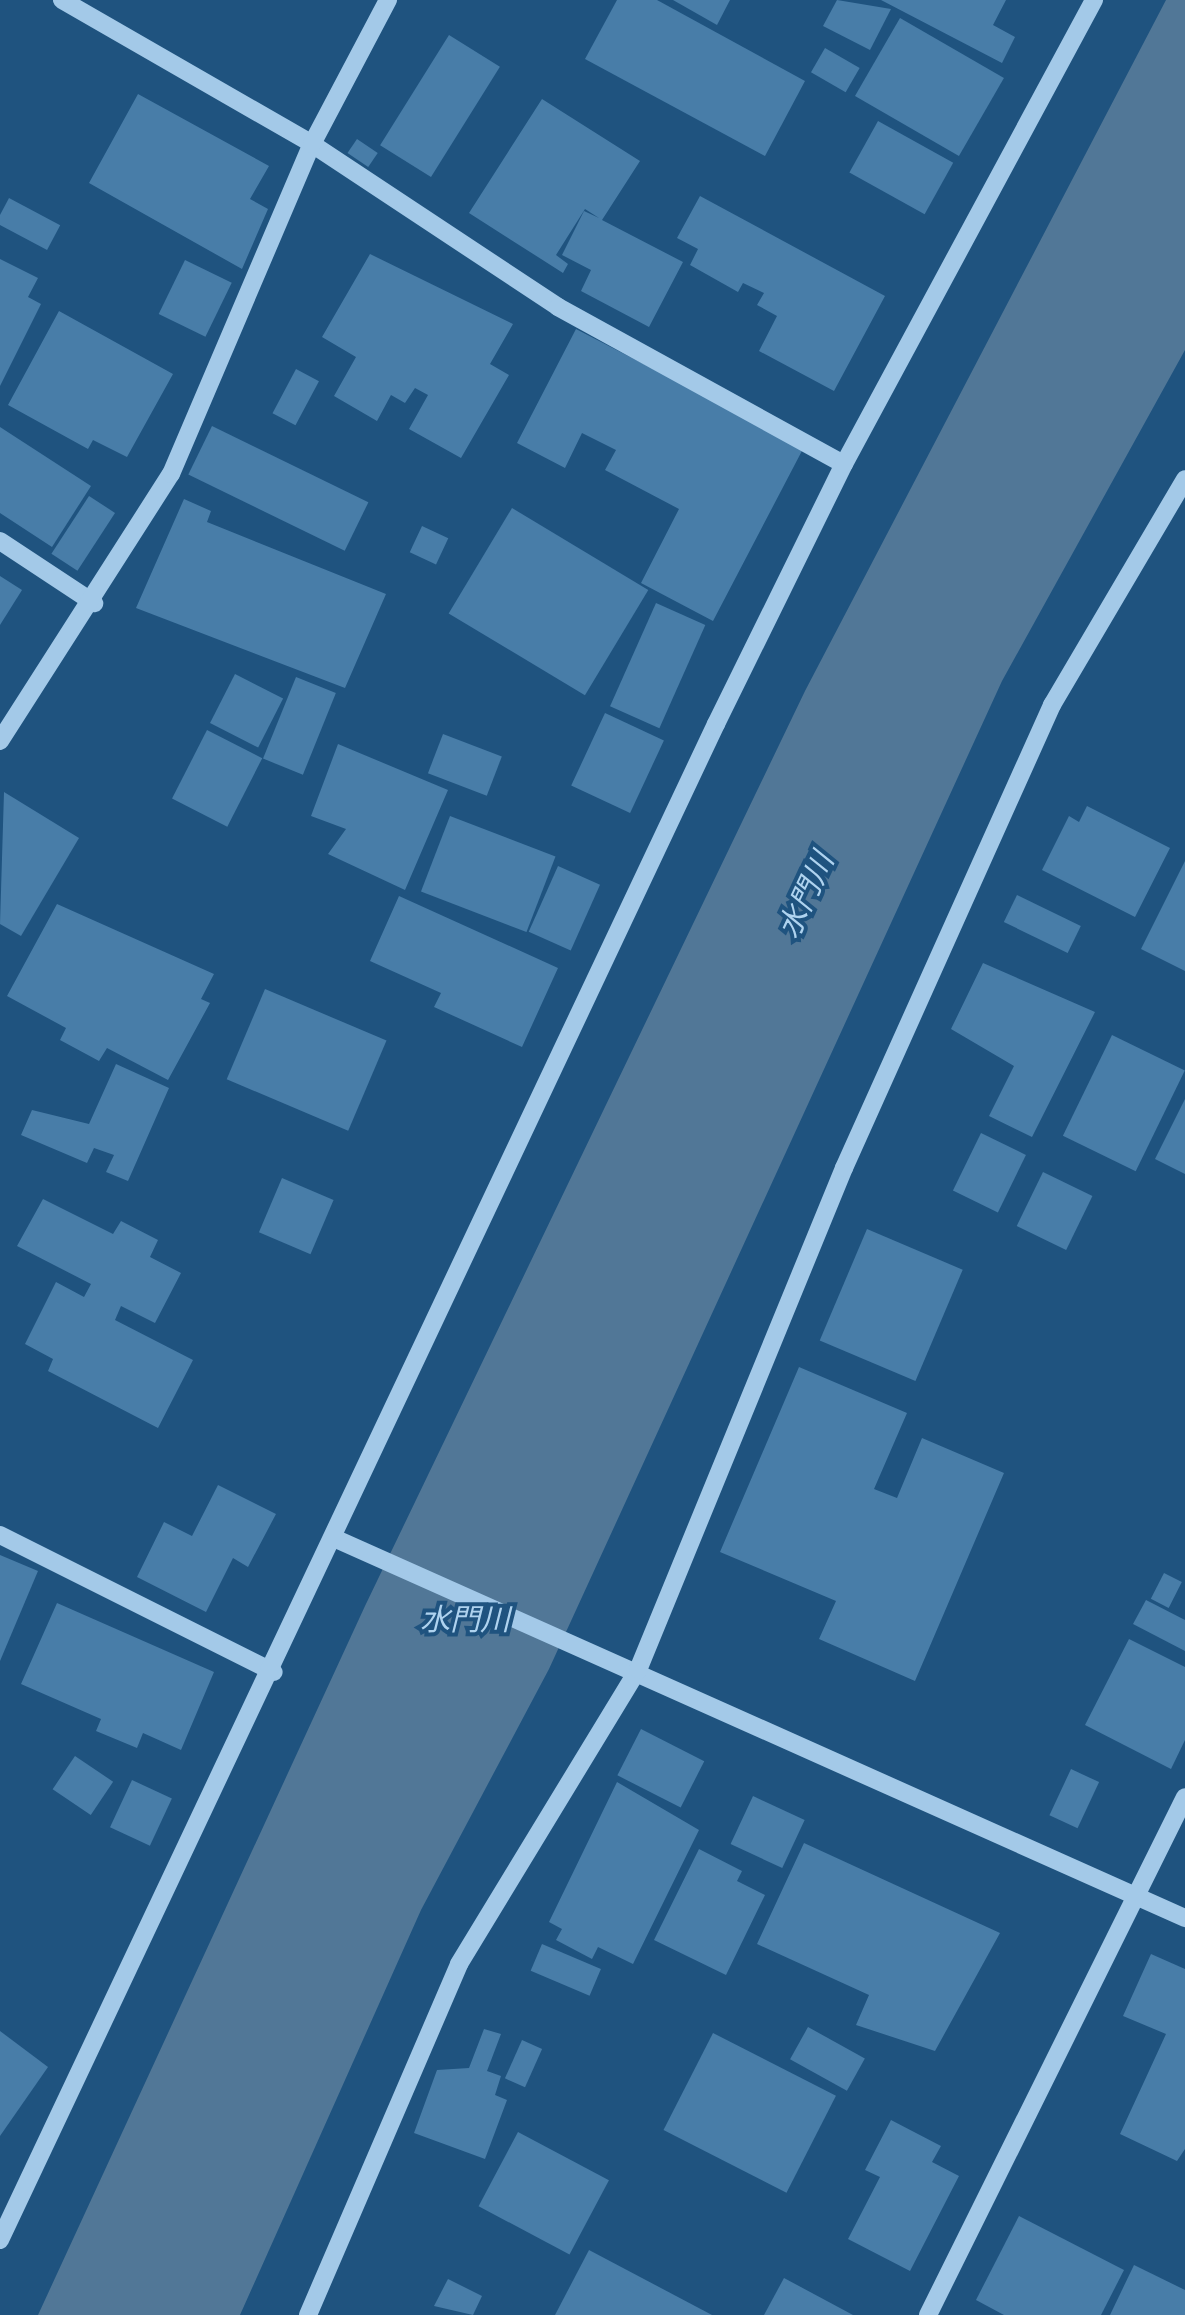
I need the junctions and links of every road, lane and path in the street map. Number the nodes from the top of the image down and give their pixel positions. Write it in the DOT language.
graph roads {
  1 [pos="62,0"];
  2 [pos="388,0"];
  3 [pos="1094,0"];
  4 [pos="312,144"];
  5 [pos="844,464"];
  6 [pos="1185,479"];
  7 [pos="0,541"];
  8 [pos="94,602"];
  9 [pos="0,740"];
  10 [pos="0,1535"];
  11 [pos="336,1539"];
  12 [pos="638,1670"];
  13 [pos="274,1672"];
  14 [pos="1185,1797"];
  15 [pos="1138,1897"];
  16 [pos="1185,1918"];
  17 [pos="0,2240"];
  18 [pos="308,2315"];
  19 [pos="928,2315"];
  1 -- 4 [label="street"];
  2 -- 4 [label="street"];
  3 -- 5 [label="street"];
  4 -- 5 [label="street"];
  4 -- 8 [label="street"];
  5 -- 11 [label="street"];
  6 -- 12 [label="street"];
  7 -- 8 [label="street"];
  8 -- 9 [label="street"];
  10 -- 13 [label="street"];
  11 -- 12 [label="street"];
  11 -- 13 [label="street"];
  12 -- 15 [label="street"];
  12 -- 18 [label="street"];
  13 -- 17 [label="street"];
  14 -- 15 [label="street"];
  15 -- 16 [label="street"];
  15 -- 19 [label="street"];
}
